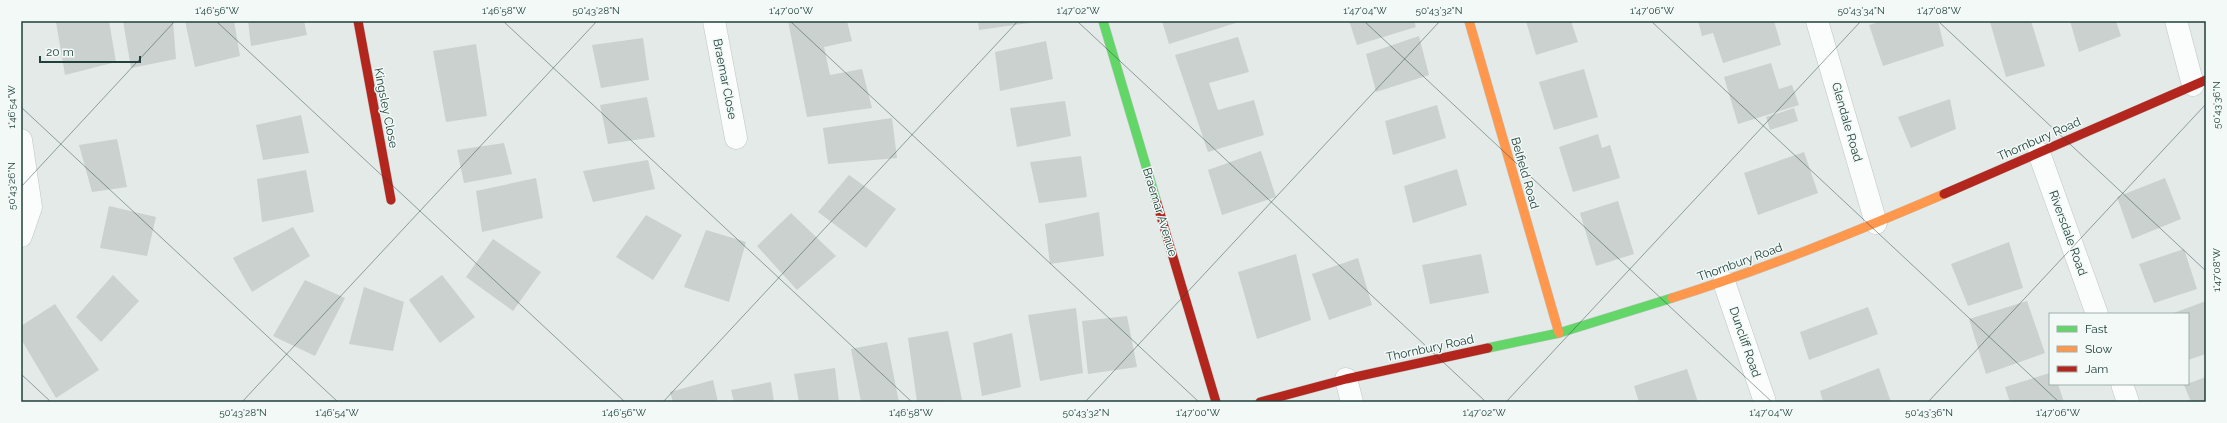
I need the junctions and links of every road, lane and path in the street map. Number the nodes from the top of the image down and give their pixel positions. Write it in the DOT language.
graph roads {
  1 [pos="358,21"];
  2 [pos="714,21"];
  3 [pos="1103,21"];
  4 [pos="1469,21"];
  5 [pos="1817,21"];
  6 [pos="2176,21"];
  7 [pos="2200,82"];
  8 [pos="736,138"];
  9 [pos="21,140"];
  10 [pos="2039,153"];
  11 [pos="391,200"];
  12 [pos="1876,223"];
  13 [pos="21,236"];
  14 [pos="1724,282"];
  15 [pos="2097,313"];
  16 [pos="1559,332"];
  17 [pos="1346,379"];
  18 [pos="2122,385"];
  19 [pos="1216,402"];
  20 [pos="1260,402"];
  21 [pos="1352,402"];
  22 [pos="1765,402"];
  23 [pos="2128,402"];
  1 -- 11 [label="street, Kingsley Close"];
  2 -- 8 [label="street, Braemar Close"];
  3 -- 19 [label="street, Braemar Avenue"];
  4 -- 16 [label="street, Belfield Road"];
  5 -- 12 [label="street, Glendale Road"];
  6 -- 7 [label="street"];
  7 -- 10 [label="street, Thornbury Road"];
  9 -- 13 [label="street"];
  10 -- 12 [label="street, Thornbury Road"];
  10 -- 15 [label="street, Riversdale Road"];
  12 -- 14 [label="street, Thornbury Road"];
  14 -- 16 [label="street, Thornbury Road"];
  14 -- 22 [label="street, Duncliff Road"];
  16 -- 17 [label="street, Thornbury Road"];
  17 -- 20 [label="street, Thornbury Road"];
  17 -- 21 [label="street"];
  18 -- 23 [label="street"];
}
